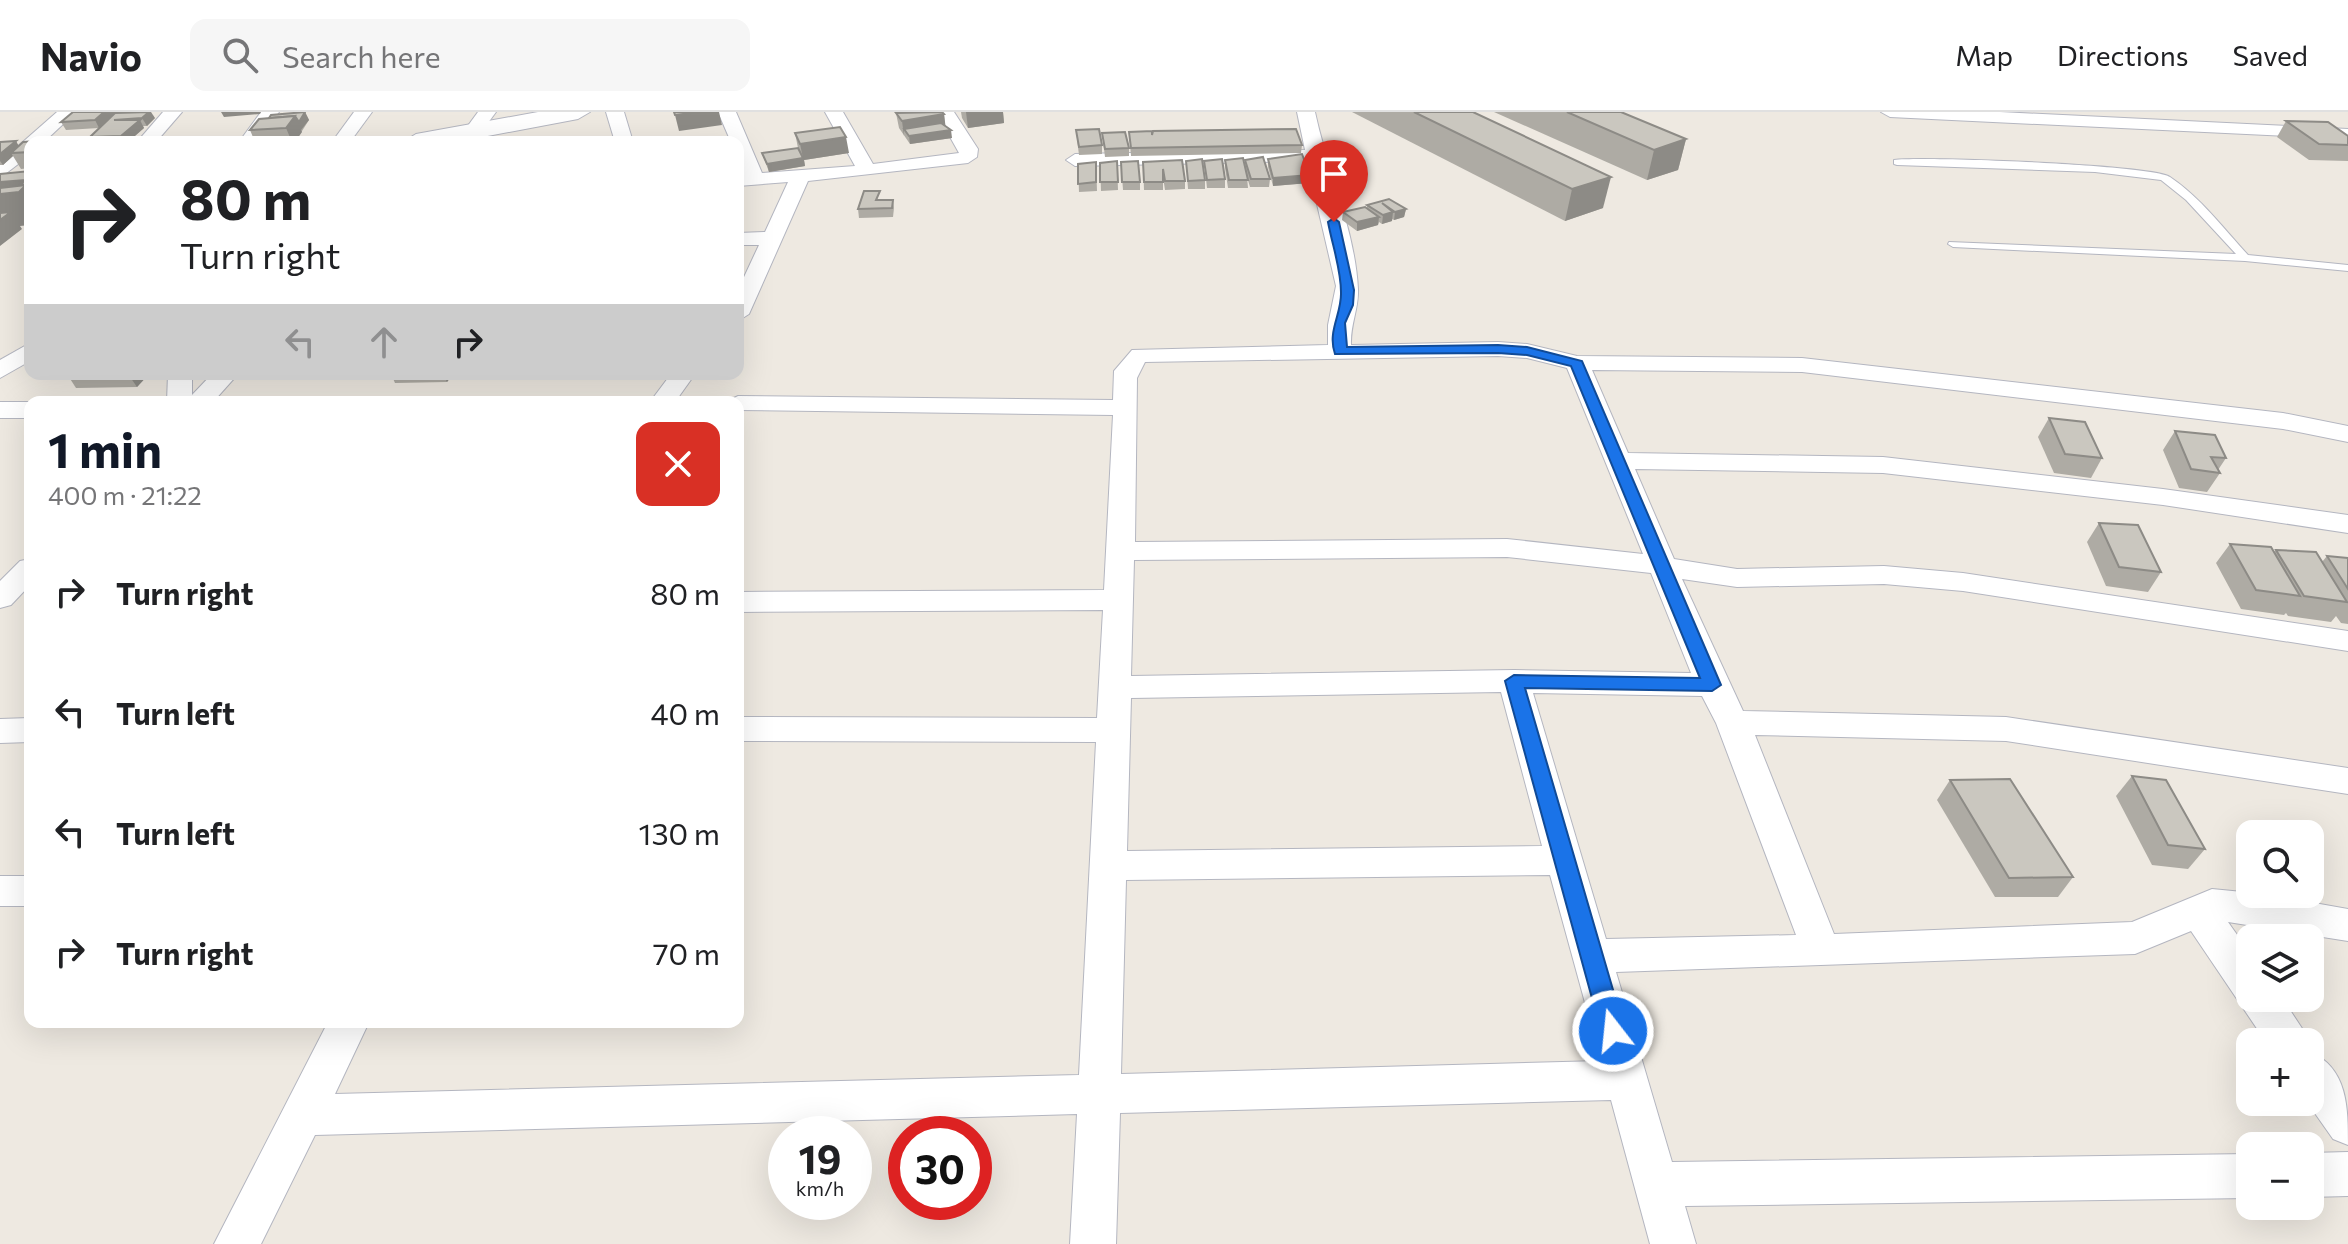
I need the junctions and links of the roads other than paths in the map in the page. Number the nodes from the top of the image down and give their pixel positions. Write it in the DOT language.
graph roads {
  1 [pos="67,112"];
  2 [pos="173,112"];
  3 [pos="270,112"];
  4 [pos="363,112"];
  5 [pos="578,112"];
  6 [pos="615,112"];
  7 [pos="727,112"];
  8 [pos="834,112"];
  9 [pos="945,112"];
  10 [pos="1306,112"];
  11 [pos="1890,112"];
  12 [pos="2231,112"];
  13 [pos="475,129"];
  14 [pos="2249,129"];
  15 [pos="2348,134"];
  16 [pos="41,136"];
  17 [pos="151,136"];
  18 [pos="252,136"];
  19 [pos="345,136"];
  20 [pos="443,136"];
  21 [pos="622,136"];
  22 [pos="734,136"];
  23 [pos="24,151"];
  24 [pos="1313,155"];
  25 [pos="1075,160"];
  26 [pos="1897,162"];
  27 [pos="867,171"];
  28 [pos="0,172"];
  29 [pos="800,177"];
  30 [pos="747,179"];
  31 [pos="774,238"];
  32 [pos="744,239"];
  33 [pos="1953,244"];
  34 [pos="2245,258"];
  35 [pos="2348,268"];
  36 [pos="744,299"];
  37 [pos="1340,352"];
  38 [pos="24,354"];
  39 [pos="1577,363"];
  40 [pos="0,371"];
  41 [pos="220,380"];
  42 [pos="205,396"];
  43 [pos="744,403"];
  44 [pos="1126,408"];
  45 [pos="0,410"];
  46 [pos="24,410"];
  47 [pos="2348,434"];
  48 [pos="1620,461"];
  49 [pos="2348,524"];
  50 [pos="1123,551"];
  51 [pos="1664,565"];
  52 [pos="24,574"];
  53 [pos="0,598"];
  54 [pos="1121,600"];
  55 [pos="744,602"];
  56 [pos="2348,641"];
  57 [pos="1514,681"];
  58 [pos="1712,685"];
  59 [pos="1118,687"];
  60 [pos="1733,723"];
  61 [pos="744,729"];
  62 [pos="24,730"];
  63 [pos="1116,730"];
  64 [pos="0,731"];
  65 [pos="2348,781"];
  66 [pos="1565,860"];
  67 [pos="1110,866"];
  68 [pos="0,891"];
  69 [pos="24,891"];
  70 [pos="2198,910"];
  71 [pos="2348,925"];
  72 [pos="1821,951"];
  73 [pos="1592,956"];
  74 [pos="2236,965"];
  75 [pos="346,1028"];
  76 [pos="1627,1080"];
  77 [pos="2324,1091"];
  78 [pos="1100,1094"];
  79 [pos="302,1115"];
  80 [pos="2348,1125"];
  81 [pos="2348,1174"];
  82 [pos="2324,1175"];
  83 [pos="2236,1176"];
  84 [pos="1656,1184"];
  85 [pos="237,1244"];
  86 [pos="1093,1244"];
  87 [pos="1673,1244"];
  1 -- 16 [label="street"];
  2 -- 17 [label="street"];
  3 -- 18 [label="street"];
  4 -- 19 [label="street"];
  5 -- 13 [label="street"];
  6 -- 21 [label="street"];
  7 -- 22 [label="street"];
  8 -- 27 [label="street"];
  9 -- 27 [label="street"];
  10 -- 24 [label="street"];
  11 -- 14 [label="street"];
  12 -- 14 [label="street"];
  13 -- 20 [label="street"];
  14 -- 15 [label="street"];
  23 -- 28 [label="street"];
  24 -- 25 [label="street"];
  24 -- 37 [label="street"];
  26 -- 34 [label="lane"];
  27 -- 29 [label="street"];
  29 -- 30 [label="street"];
  29 -- 31 [label="street"];
  31 -- 32 [label="street"];
  31 -- 36 [label="street"];
  33 -- 34 [label="lane"];
  34 -- 35 [label="lane"];
  37 -- 39 [label="street"];
  37 -- 44 [label="street"];
  38 -- 40 [label="street"];
  39 -- 47 [label="street"];
  39 -- 48 [label="street"];
  41 -- 42 [label="street"];
  43 -- 44 [label="street"];
  44 -- 50 [label="street"];
  45 -- 46 [label="street"];
  48 -- 49 [label="street"];
  48 -- 51 [label="street"];
  50 -- 51 [label="street"];
  50 -- 54 [label="street"];
  51 -- 56 [label="street"];
  51 -- 58 [label="street"];
  52 -- 53 [label="street"];
  54 -- 55 [label="street"];
  54 -- 59 [label="street"];
  57 -- 58 [label="street"];
  57 -- 59 [label="street"];
  57 -- 66 [label="street"];
  58 -- 60 [label="street"];
  59 -- 63 [label="street"];
  60 -- 65 [label="street"];
  60 -- 72 [label="street"];
  61 -- 63 [label="street"];
  62 -- 64 [label="street"];
  63 -- 67 [label="street"];
  66 -- 67 [label="street"];
  66 -- 73 [label="street"];
  67 -- 78 [label="street"];
  68 -- 69 [label="street"];
  70 -- 71 [label="street"];
  70 -- 72 [label="street"];
  70 -- 74 [label="street"];
  72 -- 73 [label="street"];
  73 -- 76 [label="street"];
  75 -- 79 [label="street"];
  76 -- 78 [label="street"];
  76 -- 84 [label="street"];
  77 -- 80 [label="street"];
  78 -- 79 [label="street"];
  78 -- 86 [label="street"];
  79 -- 85 [label="street"];
  81 -- 82 [label="street"];
  83 -- 84 [label="street"];
  84 -- 87 [label="street"];
}
